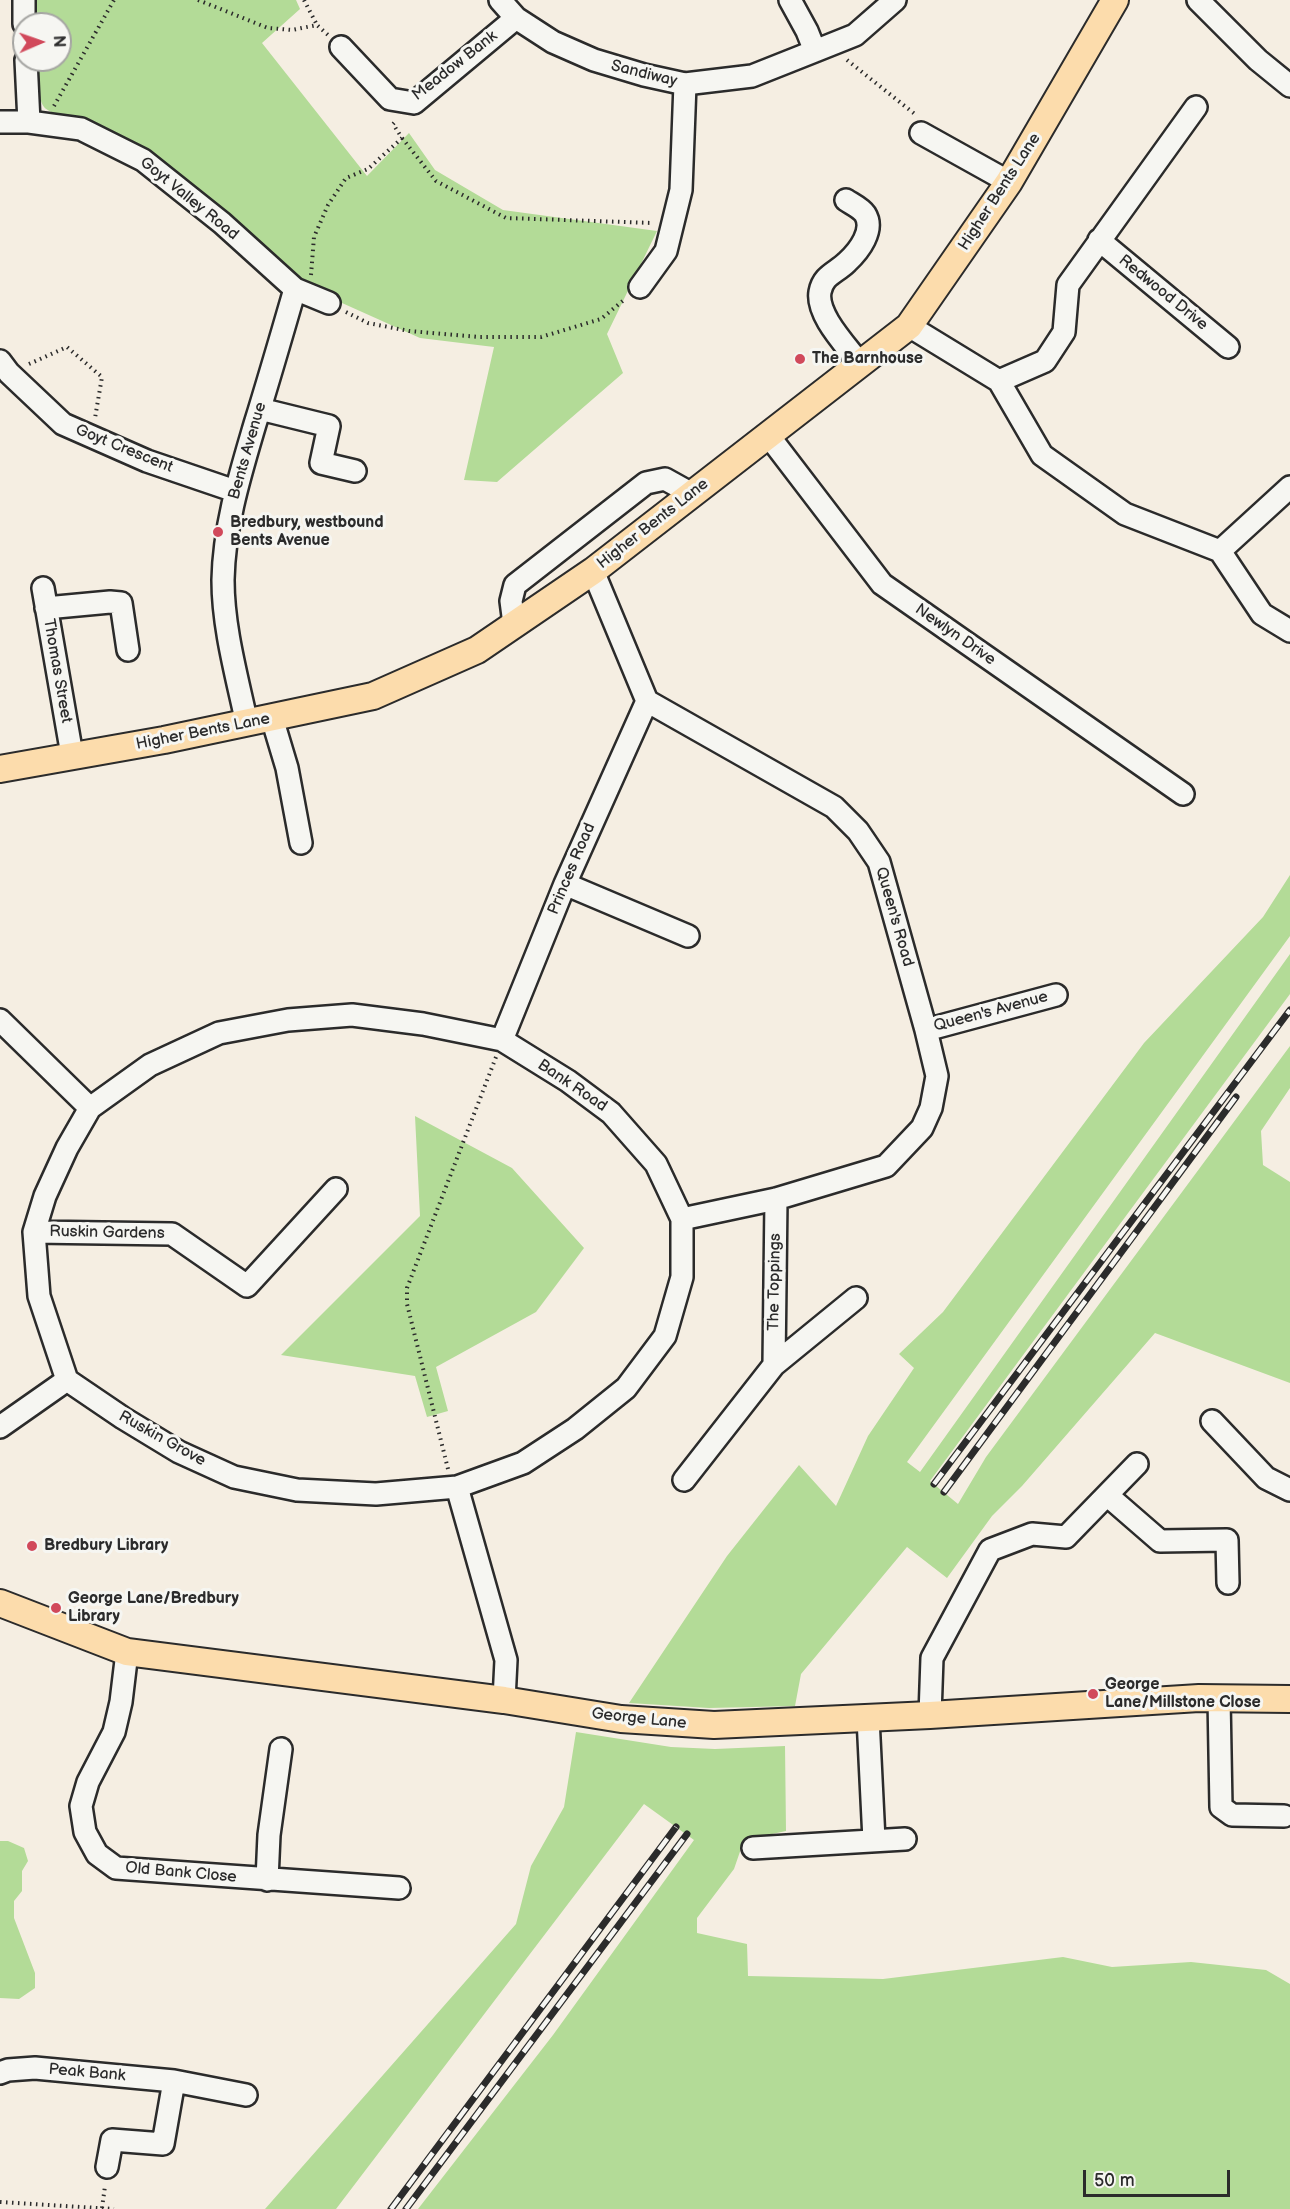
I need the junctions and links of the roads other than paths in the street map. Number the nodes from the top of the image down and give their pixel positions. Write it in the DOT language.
graph roads {
  1 [pos="500,0"];
  2 [pos="790,0"];
  3 [pos="895,0"];
  4 [pos="1115,0"];
  5 [pos="1198,0"];
  6 [pos="516,18"];
  7 [pos="341,47"];
  8 [pos="823,48"];
  9 [pos="28,72"];
  10 [pos="685,84"];
  11 [pos="1290,86"];
  12 [pos="1196,108"];
  13 [pos="0,122"];
  14 [pos="36,123"];
  15 [pos="921,133"];
  16 [pos="1010,182"];
  17 [pos="846,200"];
  18 [pos="1099,240"];
  19 [pos="640,287"];
  20 [pos="302,292"];
  21 [pos="329,303"];
  22 [pos="909,326"];
  23 [pos="1228,347"];
  24 [pos="860,364"];
  25 [pos="3,371"];
  26 [pos="999,381"];
  27 [pos="260,409"];
  28 [pos="768,435"];
  29 [pos="356,471"];
  30 [pos="1290,487"];
  31 [pos="236,491"];
  32 [pos="692,494"];
  33 [pos="1220,551"];
  34 [pos="592,571"];
  35 [pos="514,624"];
  36 [pos="1290,631"];
  37 [pos="128,650"];
  38 [pos="647,701"];
  39 [pos="272,718"];
  40 [pos="247,724"];
  41 [pos="72,755"];
  42 [pos="0,769"];
  43 [pos="1183,794"];
  44 [pos="301,843"];
  45 [pos="565,884"];
  46 [pos="688,936"];
  47 [pos="1056,995"];
  48 [pos="0,1020"];
  49 [pos="926,1030"];
  50 [pos="502,1040"];
  51 [pos="90,1108"];
  52 [pos="336,1190"];
  53 [pos="776,1199"];
  54 [pos="682,1219"];
  55 [pos="34,1232"];
  56 [pos="856,1298"];
  57 [pos="774,1365"];
  58 [pos="67,1380"];
  59 [pos="1212,1421"];
  60 [pos="0,1427"];
  61 [pos="1137,1464"];
  62 [pos="684,1480"];
  63 [pos="455,1487"];
  64 [pos="1290,1490"];
  65 [pos="1107,1495"];
  66 [pos="1228,1583"];
  67 [pos="0,1603"];
  68 [pos="127,1652"];
  69 [pos="1219,1698"];
  70 [pos="1290,1699"];
  71 [pos="504,1701"];
  72 [pos="930,1715"];
  73 [pos="868,1718"];
  74 [pos="281,1749"];
  75 [pos="1284,1816"];
  76 [pos="906,1839"];
  77 [pos="874,1840"];
  78 [pos="753,1848"];
  79 [pos="267,1880"];
  80 [pos="399,1888"];
  81 [pos="0,2073"];
  82 [pos="174,2081"];
  83 [pos="246,2095"];
  84 [pos="107,2167"];
  1 -- 6 [label="street, Sandiway"];
  2 -- 8 [label="street"];
  3 -- 8 [label="street, Sandiway"];
  4 -- 16 [label="main road, Higher Bents Lane"];
  5 -- 11 [label="street"];
  6 -- 7 [label="street, Meadow Bank"];
  6 -- 10 [label="street, Sandiway"];
  8 -- 10 [label="street, Sandiway"];
  9 -- 14 [label="street"];
  10 -- 19 [label="street"];
  12 -- 18 [label="street"];
  13 -- 14 [label="street, Goyt Valley Road"];
  14 -- 20 [label="street, Goyt Valley Road"];
  15 -- 16 [label="street"];
  16 -- 22 [label="main road, Higher Bents Lane"];
  17 -- 24 [label="street"];
  18 -- 23 [label="street, Redwood Drive"];
  18 -- 26 [label="street"];
  20 -- 21 [label="street, Goyt Valley Road"];
  20 -- 27 [label="street, Bents Avenue"];
  22 -- 24 [label="main road, Higher Bents Lane"];
  22 -- 26 [label="street"];
  24 -- 28 [label="main road, Higher Bents Lane"];
  25 -- 31 [label="street, Goyt Crescent"];
  26 -- 33 [label="street"];
  27 -- 29 [label="street"];
  27 -- 31 [label="street, Bents Avenue"];
  28 -- 32 [label="main road, Higher Bents Lane"];
  28 -- 43 [label="street, Newlyn Drive"];
  30 -- 33 [label="street"];
  31 -- 40 [label="street, Bents Avenue"];
  32 -- 34 [label="main road, Higher Bents Lane"];
  32 -- 35 [label="street"];
  33 -- 36 [label="street"];
  34 -- 35 [label="main road, Higher Bents Lane"];
  34 -- 38 [label="street"];
  35 -- 39 [label="main road, Higher Bents Lane"];
  37 -- 41 [label="street, Thomas Street"];
  38 -- 45 [label="street, Princes Road"];
  38 -- 49 [label="street, Queen's Road"];
  39 -- 40 [label="main road, Higher Bents Lane"];
  39 -- 44 [label="street"];
  40 -- 41 [label="main road, Higher Bents Lane"];
  41 -- 42 [label="main road, Higher Bents Lane"];
  45 -- 46 [label="street"];
  45 -- 50 [label="street, Princes Road"];
  47 -- 49 [label="street, Queen's Avenue"];
  48 -- 51 [label="street"];
  49 -- 53 [label="street, Queen's Road"];
  50 -- 51 [label="street, Bank Road"];
  50 -- 54 [label="street, Bank Road"];
  51 -- 55 [label="street"];
  52 -- 55 [label="street, Ruskin Gardens"];
  53 -- 54 [label="street, Queen's Road"];
  53 -- 57 [label="street, The Toppings"];
  54 -- 63 [label="street, Bank Road"];
  55 -- 58 [label="street"];
  56 -- 57 [label="street, The Toppings"];
  57 -- 62 [label="street, The Toppings"];
  58 -- 60 [label="street"];
  58 -- 63 [label="street, Ruskin Grove"];
  59 -- 64 [label="street"];
  61 -- 65 [label="street"];
  63 -- 71 [label="street"];
  65 -- 66 [label="street"];
  65 -- 72 [label="street"];
  67 -- 68 [label="main road, George Lane"];
  68 -- 71 [label="main road, George Lane"];
  68 -- 79 [label="street, Old Bank Close"];
  69 -- 70 [label="main road, George Lane"];
  69 -- 72 [label="main road, George Lane"];
  69 -- 75 [label="street"];
  71 -- 73 [label="main road, George Lane"];
  72 -- 73 [label="main road, George Lane"];
  73 -- 77 [label="street"];
  74 -- 79 [label="street"];
  76 -- 77 [label="street"];
  77 -- 78 [label="street"];
  79 -- 80 [label="street, Old Bank Close"];
  81 -- 82 [label="street, Peak Bank"];
  82 -- 83 [label="street, Peak Bank"];
  82 -- 84 [label="street"];
}
